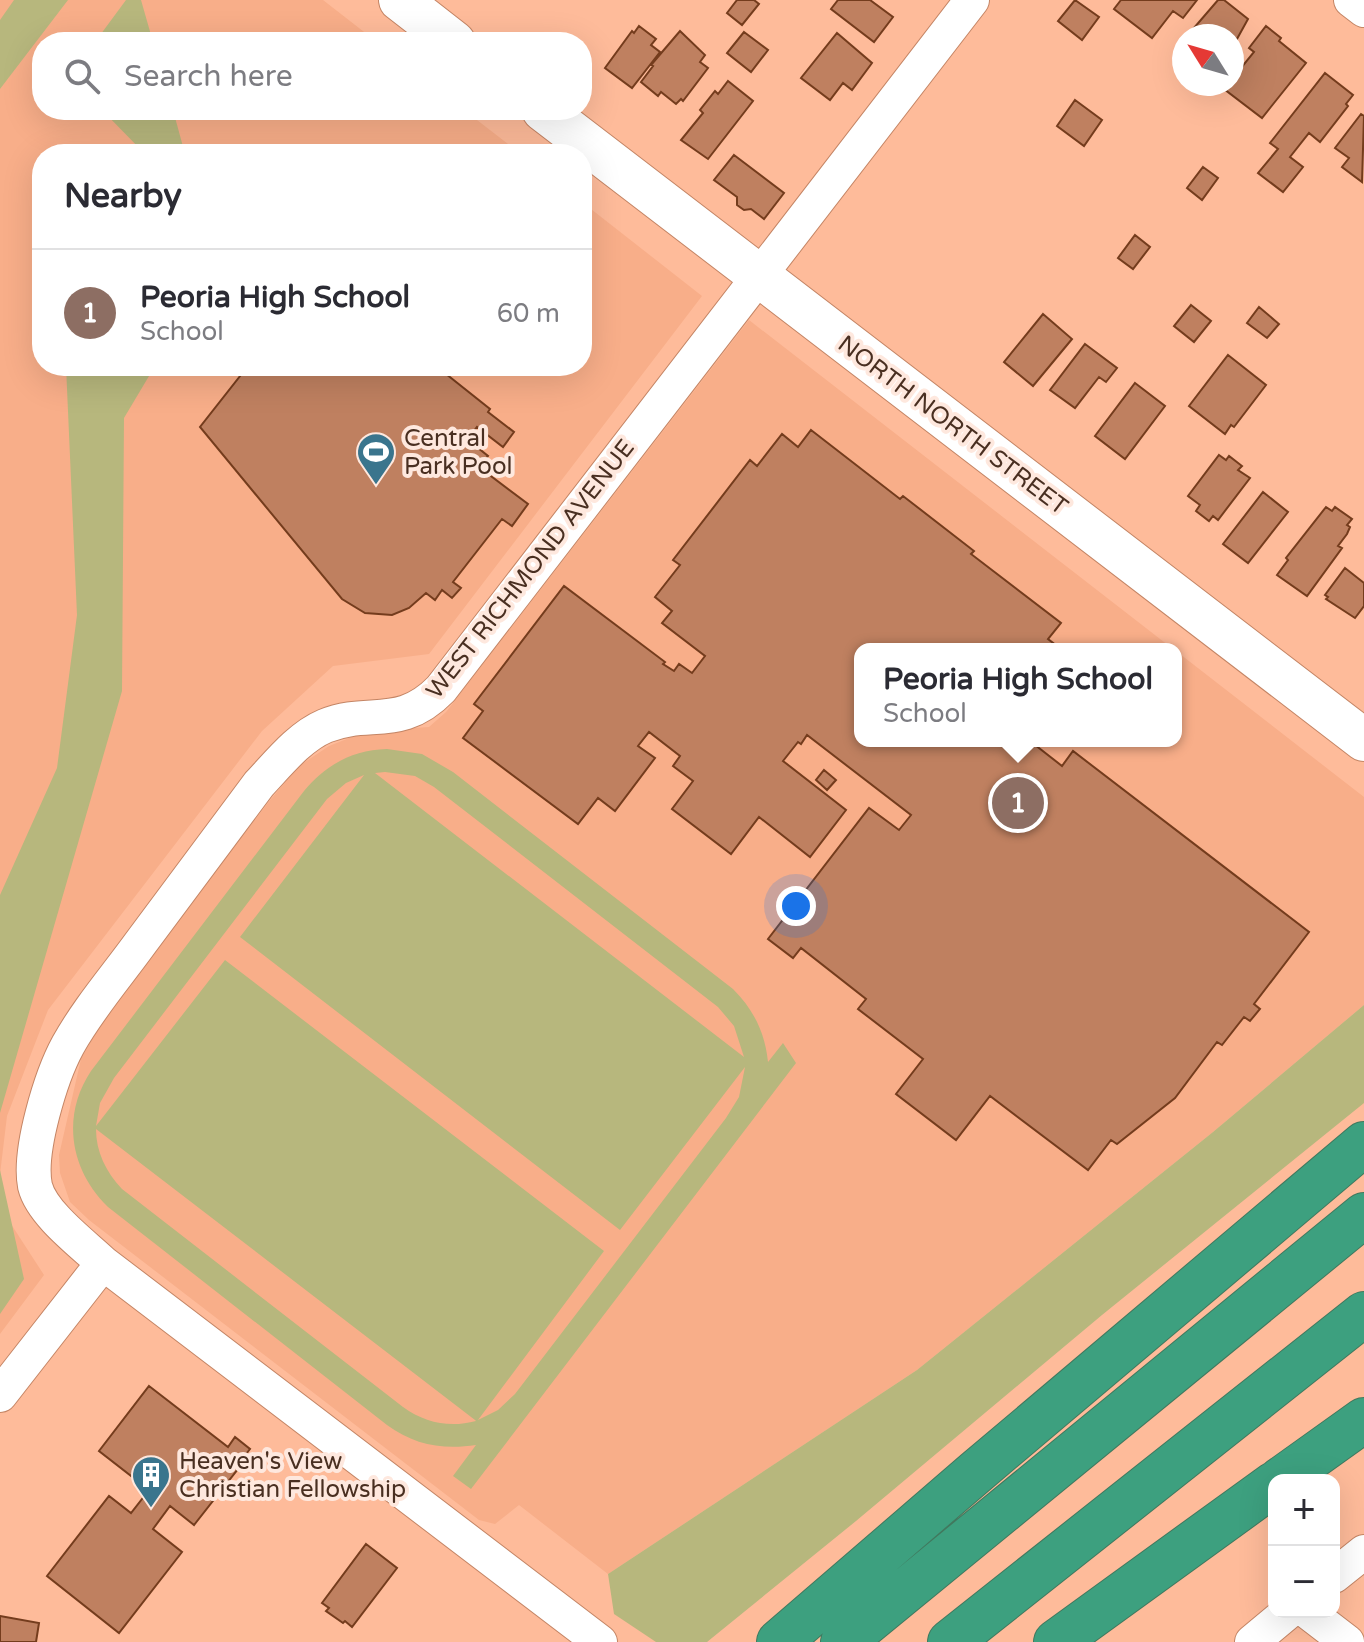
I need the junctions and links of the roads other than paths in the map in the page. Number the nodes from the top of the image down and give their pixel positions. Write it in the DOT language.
graph roads {
  1 [pos="400,0"];
  2 [pos="972,0"];
  3 [pos="1351,0"];
  4 [pos="1364,10"];
  5 [pos="441,32"];
  6 [pos="556,120"];
  7 [pos="587,144"];
  8 [pos="592,148"];
  9 [pos="758,276"];
  10 [pos="1364,740"];
  11 [pos="1364,1144"];
  12 [pos="1364,1215"];
  13 [pos="103,1263"];
  14 [pos="1364,1314"];
  15 [pos="0,1395"];
  16 [pos="1364,1420"];
  17 [pos="1288,1474"];
  18 [pos="1268,1488"];
  19 [pos="1364,1552"];
  20 [pos="1340,1571"];
  21 [pos="1316,1618"];
  22 [pos="600,1642"];
  23 [pos="779,1642"];
  24 [pos="843,1642"];
  25 [pos="950,1642"];
  26 [pos="1056,1642"];
  27 [pos="1347,1642"];
  1 -- 5 [label="street"];
  2 -- 9 [label="street, WEST RICHMOND AVENUE"];
  3 -- 4 [label="street"];
  6 -- 7 [label="street, NORTH NORTH STREET"];
  8 -- 9 [label="street, NORTH NORTH STREET"];
  9 -- 10 [label="street, NORTH NORTH STREET"];
  9 -- 13 [label="street, WEST RICHMOND AVENUE"];
  11 -- 23 [label="highway"];
  12 -- 24 [label="highway"];
  13 -- 15 [label="street"];
  13 -- 22 [label="street, WEST RICHMOND AVENUE"];
  14 -- 25 [label="highway"];
  16 -- 17 [label="highway"];
  18 -- 26 [label="highway"];
  19 -- 20 [label="street"];
  21 -- 27 [label="street"];
}
